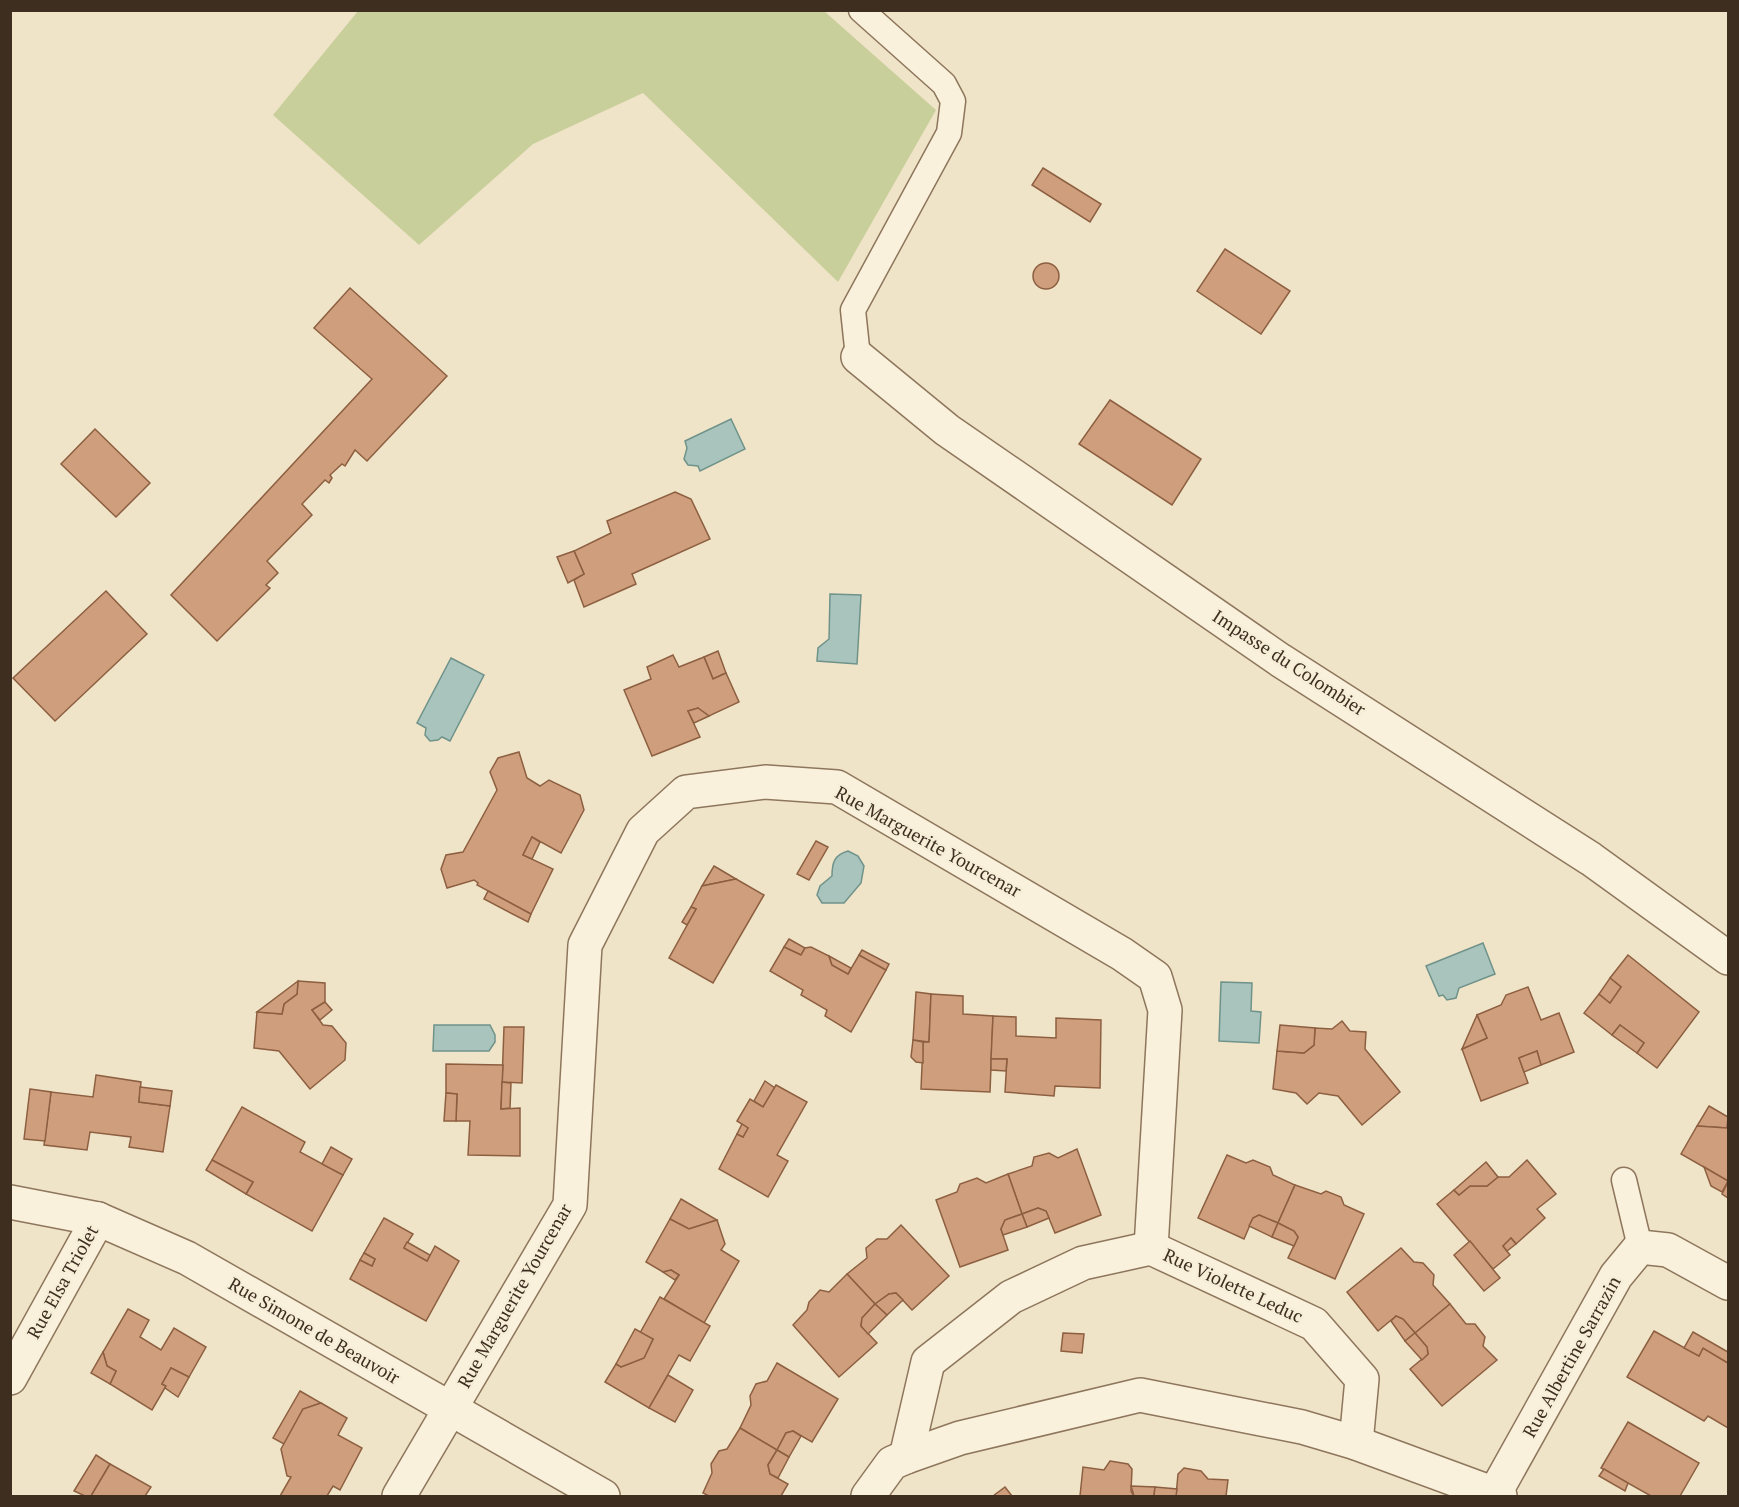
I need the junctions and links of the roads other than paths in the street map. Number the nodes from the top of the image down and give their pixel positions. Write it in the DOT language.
graph roads {
  1 [pos="861,10"];
  2 [pos="858,357"];
  3 [pos="1728,958"];
  4 [pos="1624,1180"];
  5 [pos="10,1202"];
  6 [pos="98,1219"];
  7 [pos="1641,1247"];
  8 [pos="1151,1248"];
  9 [pos="1728,1283"];
  10 [pos="10,1378"];
  11 [pos="450,1409"];
  12 [pos="1356,1443"];
  13 [pos="906,1457"];
  14 [pos="1498,1495"];
  15 [pos="399,1497"];
  16 [pos="603,1497"];
  17 [pos="868,1497"];
  1 -- 2 [label="lane"];
  2 -- 3 [label="street, Impasse du Colombier"];
  4 -- 7 [label="lane"];
  5 -- 6 [label="street, Rue Simone de Beauvoir"];
  6 -- 10 [label="street, Rue Elsa Triolet"];
  6 -- 11 [label="street, Rue Simone de Beauvoir"];
  7 -- 9 [label="street"];
  7 -- 14 [label="street, Rue Albertine Sarrazin"];
  8 -- 11 [label="street, Rue Marguerite Yourcenar"];
  8 -- 12 [label="street, Rue Violette Leduc"];
  8 -- 13 [label="street, Rue Violette Leduc"];
  11 -- 15 [label="street, Rue Marguerite Yourcenar"];
  11 -- 16 [label="street, Rue Simone de Beauvoir"];
  12 -- 13 [label="street"];
  12 -- 14 [label="street"];
  13 -- 17 [label="street"];
}
